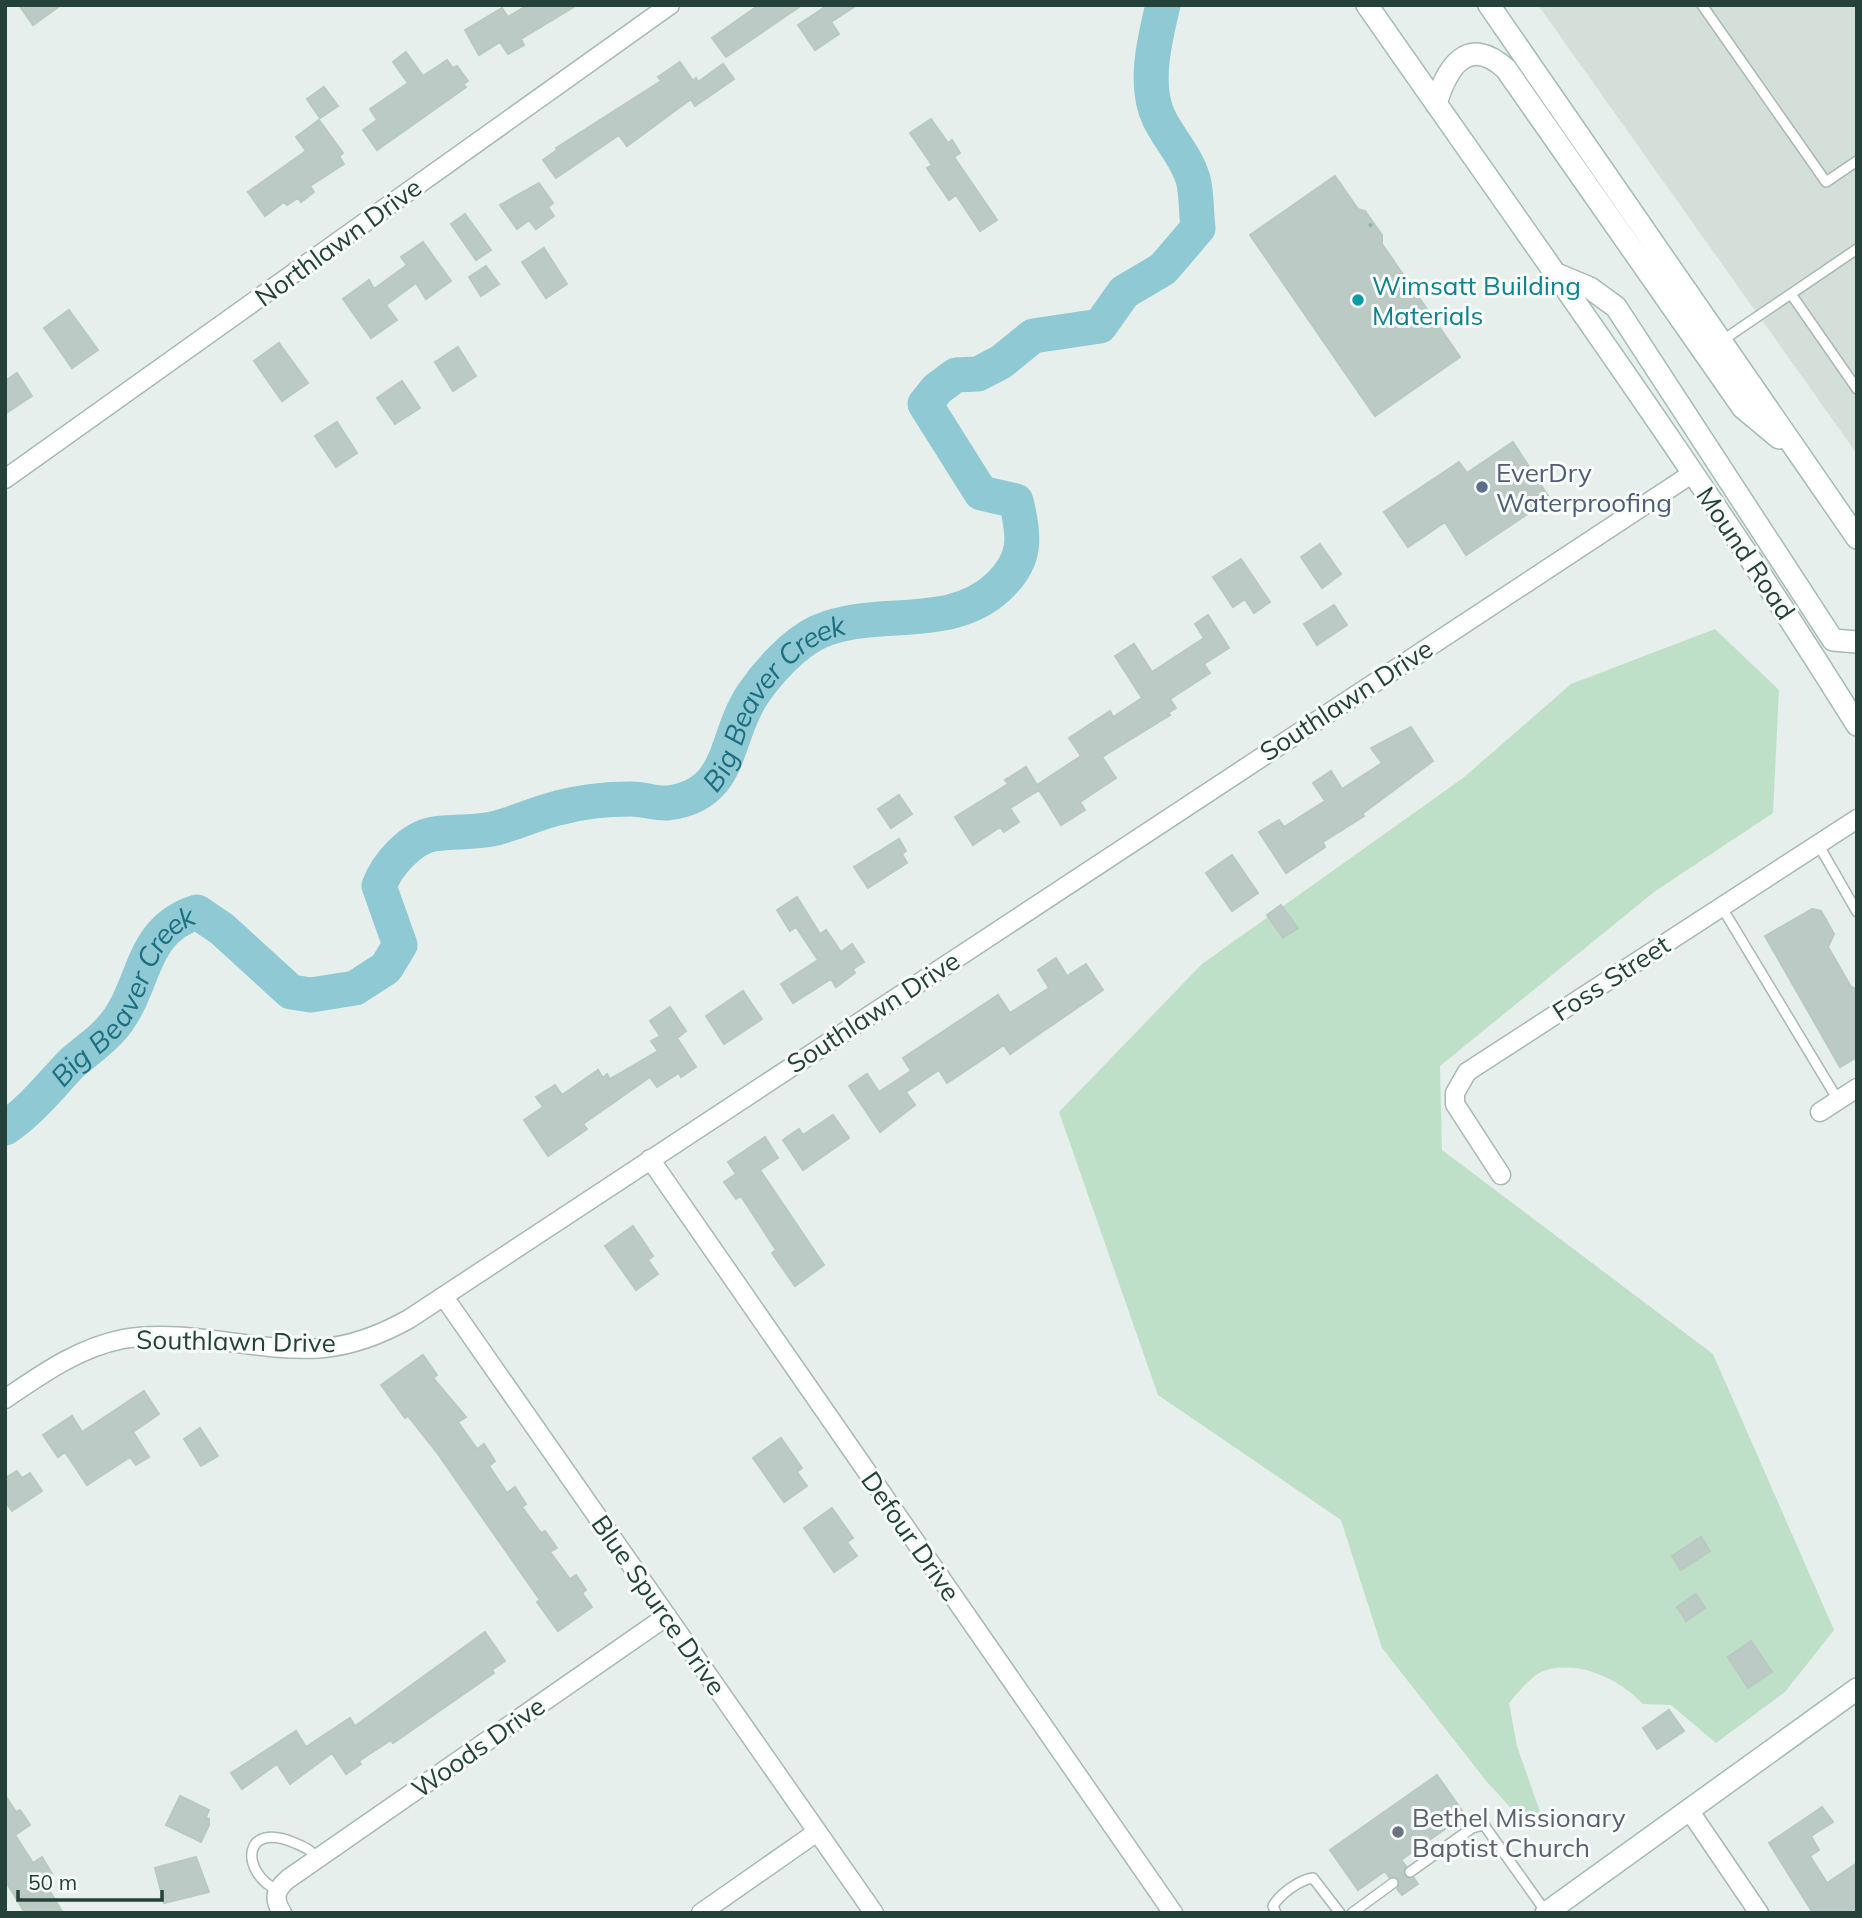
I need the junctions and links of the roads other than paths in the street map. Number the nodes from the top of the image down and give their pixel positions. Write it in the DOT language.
graph roads {
  1 [pos="670,5"];
  2 [pos="1367,5"];
  3 [pos="1489,5"];
  4 [pos="1702,5"];
  5 [pos="1436,104"];
  6 [pos="1857,161"];
  7 [pos="1857,249"];
  8 [pos="1554,273"];
  9 [pos="1791,294"];
  10 [pos="1713,347"];
  11 [pos="1857,389"];
  12 [pos="1693,473"];
  13 [pos="5,479"];
  14 [pos="1857,538"];
  15 [pos="1857,642"];
  16 [pos="1857,725"];
  17 [pos="1857,819"];
  18 [pos="1818,844"];
  19 [pos="1721,906"];
  20 [pos="1857,912"];
  21 [pos="1857,1087"];
  22 [pos="1838,1100"];
  23 [pos="1820,1112"];
  24 [pos="650,1159"];
  25 [pos="1501,1175"];
  26 [pos="444,1297"];
  27 [pos="5,1399"];
  28 [pos="667,1616"];
  29 [pos="1857,1689"];
  30 [pos="1689,1810"];
  31 [pos="817,1832"];
  32 [pos="318,1858"];
  33 [pos="1410,1872"];
  34 [pos="1393,1883"];
  35 [pos="283,1885"];
  36 [pos="1546,1912"];
  37 [pos="282,1913"];
  38 [pos="701,1913"];
  39 [pos="874,1913"];
  40 [pos="1173,1913"];
  41 [pos="1276,1913"];
  42 [pos="1340,1913"];
  43 [pos="1352,1913"];
  44 [pos="1759,1913"];
  1 -- 13 [label="street, Northlawn Drive"];
  2 -- 5 [label="main road, Mound Road"];
  3 -- 10 [label="main road"];
  4 -- 6 [label="lane"];
  5 -- 8 [label="main road, Mound Road"];
  5 -- 10 [label="main road"];
  7 -- 9 [label="lane"];
  8 -- 12 [label="main road, Mound Road"];
  8 -- 15 [label="main road"];
  9 -- 10 [label="lane"];
  9 -- 11 [label="lane"];
  10 -- 14 [label="main road"];
  12 -- 16 [label="main road, Mound Road"];
  12 -- 24 [label="street, Southlawn Drive"];
  17 -- 18 [label="street, Foss Street"];
  18 -- 19 [label="street, Foss Street"];
  18 -- 20 [label="lane"];
  19 -- 22 [label="lane"];
  19 -- 25 [label="street, Foss Street"];
  21 -- 22 [label="street"];
  22 -- 23 [label="street"];
  24 -- 26 [label="street, Southlawn Drive"];
  24 -- 40 [label="street, Defour Drive"];
  26 -- 27 [label="street, Southlawn Drive"];
  26 -- 28 [label="street, Blue Spurce Drive"];
  28 -- 31 [label="street, Blue Spurce Drive"];
  28 -- 32 [label="street, Woods Drive"];
  29 -- 30 [label="main road"];
  30 -- 36 [label="main road"];
  30 -- 44 [label="street"];
  31 -- 38 [label="street"];
  31 -- 39 [label="street, Blue Spurce Drive"];
  32 -- 35 [label="street, Woods Drive"];
  32 -- 35 [label="lane"];
  33 -- 36 [label="lane"];
  34 -- 43 [label="lane"];
  35 -- 37 [label="street"];
  41 -- 42 [label="lane"];
}
